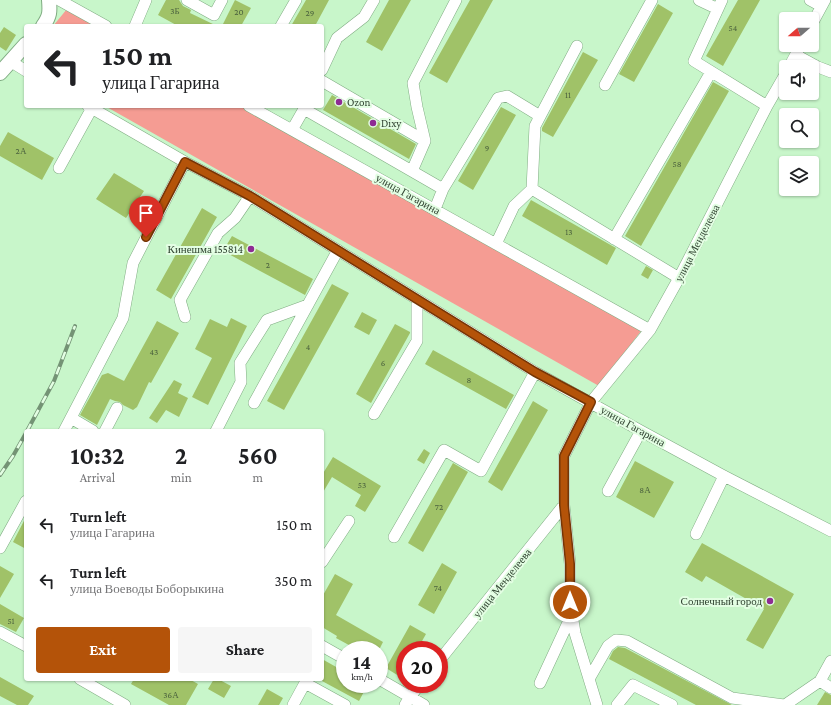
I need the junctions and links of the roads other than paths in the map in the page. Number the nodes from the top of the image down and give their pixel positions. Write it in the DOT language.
graph roads {
  1 [pos="49,0"];
  2 [pos="60,0"];
  3 [pos="146,0"];
  4 [pos="187,0"];
  5 [pos="222,0"];
  6 [pos="296,0"];
  7 [pos="374,0"];
  8 [pos="456,0"];
  9 [pos="652,0"];
  10 [pos="699,0"];
  11 [pos="810,0"];
  12 [pos="823,3"];
  13 [pos="720,4"];
  14 [pos="818,12"];
  15 [pos="44,24"];
  16 [pos="102,24"];
  17 [pos="136,24"];
  18 [pos="282,24"];
  19 [pos="24,46"];
  20 [pos="577,46"];
  21 [pos="801,52"];
  22 [pos="10,61"];
  23 [pos="324,66"];
  24 [pos="24,70"];
  25 [pos="0,72"];
  26 [pos="711,72"];
  27 [pos="831,72"];
  28 [pos="324,82"];
  29 [pos="605,85"];
  30 [pos="779,85"];
  31 [pos="767,106"];
  32 [pos="89,108"];
  33 [pos="92,108"];
  34 [pos="254,108"];
  35 [pos="304,108"];
  36 [pos="540,116"];
  37 [pos="292,130"];
  38 [pos="425,141"];
  39 [pos="185,162"];
  40 [pos="59,168"];
  41 [pos="412,171"];
  42 [pos="443,189"];
  43 [pos="532,189"];
  44 [pos="250,196"];
  45 [pos="434,209"];
  46 [pos="614,239"];
  47 [pos="496,244"];
  48 [pos="338,250"];
  49 [pos="679,278"];
  50 [pos="417,299"];
  51 [pos="308,305"];
  52 [pos="186,317"];
  53 [pos="650,330"];
  54 [pos="535,372"];
  55 [pos="591,402"];
  56 [pos="254,403"];
  57 [pos="117,408"];
  58 [pos="374,414"];
  59 [pos="71,418"];
  60 [pos="65,429"];
  61 [pos="90,429"];
  62 [pos="106,429"];
  63 [pos="217,429"];
  64 [pos="641,431"];
  65 [pos="724,476"];
  66 [pos="608,491"];
  67 [pos="24,505"];
  68 [pos="564,505"];
  69 [pos="348,521"];
  70 [pos="831,531"];
  71 [pos="696,534"];
  72 [pos="394,537"];
  73 [pos="0,548"];
  74 [pos="324,559"];
  75 [pos="572,613"];
  76 [pos="0,632"];
  77 [pos="24,645"];
  78 [pos="324,647"];
  79 [pos="448,650"];
  80 [pos="336,654"];
  81 [pos="831,661"];
  82 [pos="589,679"];
  83 [pos="83,681"];
  84 [pos="301,681"];
  85 [pos="820,681"];
  86 [pos="540,683"];
  87 [pos="388,686"];
  88 [pos="831,688"];
  89 [pos="408,701"];
  90 [pos="125,705"];
  91 [pos="293,705"];
  92 [pos="344,705"];
  93 [pos="424,705"];
  94 [pos="597,705"];
  95 [pos="617,705"];
  96 [pos="672,705"];
  97 [pos="784,705"];
  1 -- 15 [label="main road"];
  2 -- 16 [label="street"];
  3 -- 17 [label="street"];
  4 -- 5 [label="street"];
  6 -- 18 [label="street"];
  7 -- 23 [label="street"];
  8 -- 38 [label="street"];
  9 -- 29 [label="street"];
  10 -- 13 [label="street"];
  11 -- 12 [label="street"];
  12 -- 14 [label="street"];
  13 -- 26 [label="street"];
  19 -- 22 [label="main road"];
  20 -- 36 [label="street"];
  21 -- 27 [label="street"];
  22 -- 24 [label="street"];
  22 -- 25 [label="main road"];
  26 -- 31 [label="street"];
  26 -- 46 [label="street"];
  28 -- 38 [label="street"];
  30 -- 31 [label="street, улица Менделеева"];
  31 -- 49 [label="street, улица Менделеева"];
  32 -- 40 [label="street"];
  33 -- 39 [label="street, улица Гагарина"];
  34 -- 37 [label="street, улица Гагарина"];
  35 -- 37 [label="street"];
  35 -- 41 [label="street"];
  36 -- 42 [label="street"];
  36 -- 43 [label="street"];
  37 -- 45 [label="street, улица Гагарина"];
  38 -- 41 [label="street"];
  39 -- 44 [label="street, улица Гагарина"];
  39 -- 59 [label="street"];
  41 -- 42 [label="street"];
  42 -- 45 [label="street"];
  43 -- 46 [label="street"];
  43 -- 47 [label="street"];
  44 -- 48 [label="street, улица Гагарина"];
  44 -- 52 [label="street"];
  45 -- 47 [label="street, улица Гагарина"];
  46 -- 49 [label="street"];
  47 -- 53 [label="street, улица Гагарина"];
  48 -- 50 [label="street, улица Гагарина"];
  48 -- 51 [label="street"];
  49 -- 53 [label="street, улица Менделеева"];
  50 -- 54 [label="street, улица Гагарина"];
  50 -- 58 [label="street"];
  51 -- 56 [label="street"];
  51 -- 63 [label="street"];
  53 -- 55 [label="street, улица Менделеева"];
  54 -- 55 [label="street, улица Гагарина"];
  54 -- 72 [label="street"];
  55 -- 64 [label="street, улица Гагарина"];
  55 -- 68 [label="street, улица Менделеева"];
  57 -- 62 [label="street"];
  59 -- 60 [label="street"];
  59 -- 61 [label="street"];
  64 -- 65 [label="street, улица Гагарина"];
  64 -- 66 [label="street"];
  65 -- 70 [label="street, улица Гагарина"];
  65 -- 71 [label="street"];
  67 -- 73 [label="street"];
  68 -- 75 [label="street, улица Менделеева"];
  68 -- 79 [label="street, улица Менделеева"];
  69 -- 74 [label="street"];
  75 -- 82 [label="street, улица Менделеева"];
  75 -- 86 [label="street"];
  76 -- 77 [label="street"];
  78 -- 80 [label="street"];
  81 -- 85 [label="street"];
  82 -- 94 [label="street, улица Менделеева"];
  82 -- 97 [label="street"];
  83 -- 90 [label="street"];
  84 -- 91 [label="street"];
  84 -- 92 [label="street"];
  85 -- 88 [label="street"];
  85 -- 97 [label="street"];
  87 -- 89 [label="street"];
  89 -- 93 [label="street"];
  95 -- 96 [label="street"];
}
